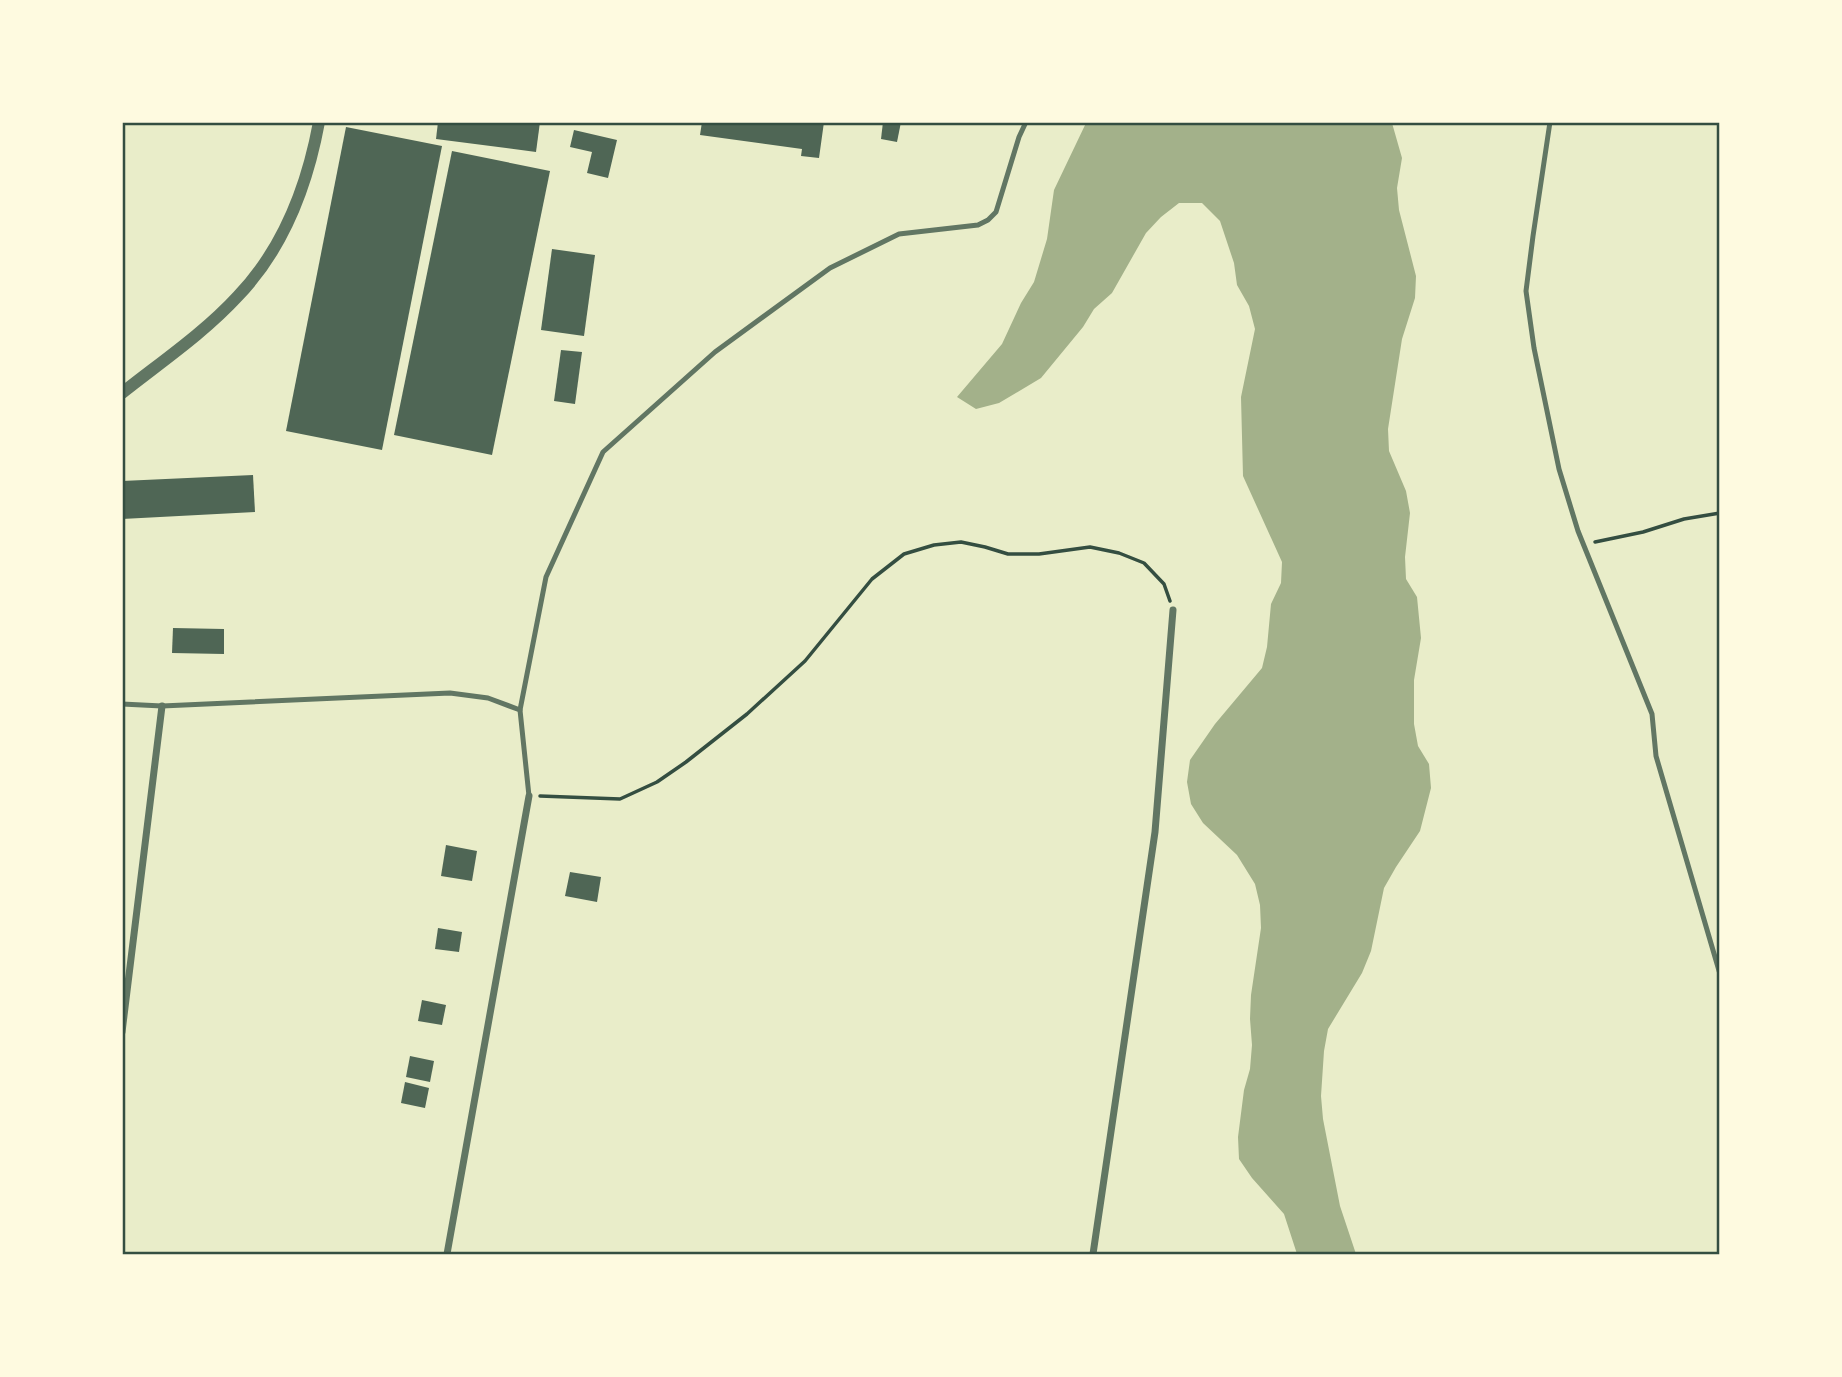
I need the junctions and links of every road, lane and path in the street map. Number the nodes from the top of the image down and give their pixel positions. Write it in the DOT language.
graph roads {
  1 [pos="319,122"];
  2 [pos="1026,122"];
  3 [pos="1550,122"];
  4 [pos="122,393"];
  5 [pos="1720,513"];
  6 [pos="1583,541"];
  7 [pos="1173,610"];
  8 [pos="122,704"];
  9 [pos="162,706"];
  10 [pos="520,710"];
  11 [pos="529,796"];
  12 [pos="1720,974"];
  13 [pos="122,1032"];
  14 [pos="447,1255"];
  15 [pos="1093,1255"];
  1 -- 4 [label="street"];
  2 -- 10 [label="lane"];
  3 -- 6 [label="lane"];
  5 -- 6 [label="path"];
  6 -- 12 [label="lane"];
  7 -- 11 [label="path"];
  7 -- 15 [label="street"];
  8 -- 9 [label="lane"];
  9 -- 10 [label="lane"];
  9 -- 13 [label="street"];
  10 -- 11 [label="lane"];
  11 -- 14 [label="street"];
}
